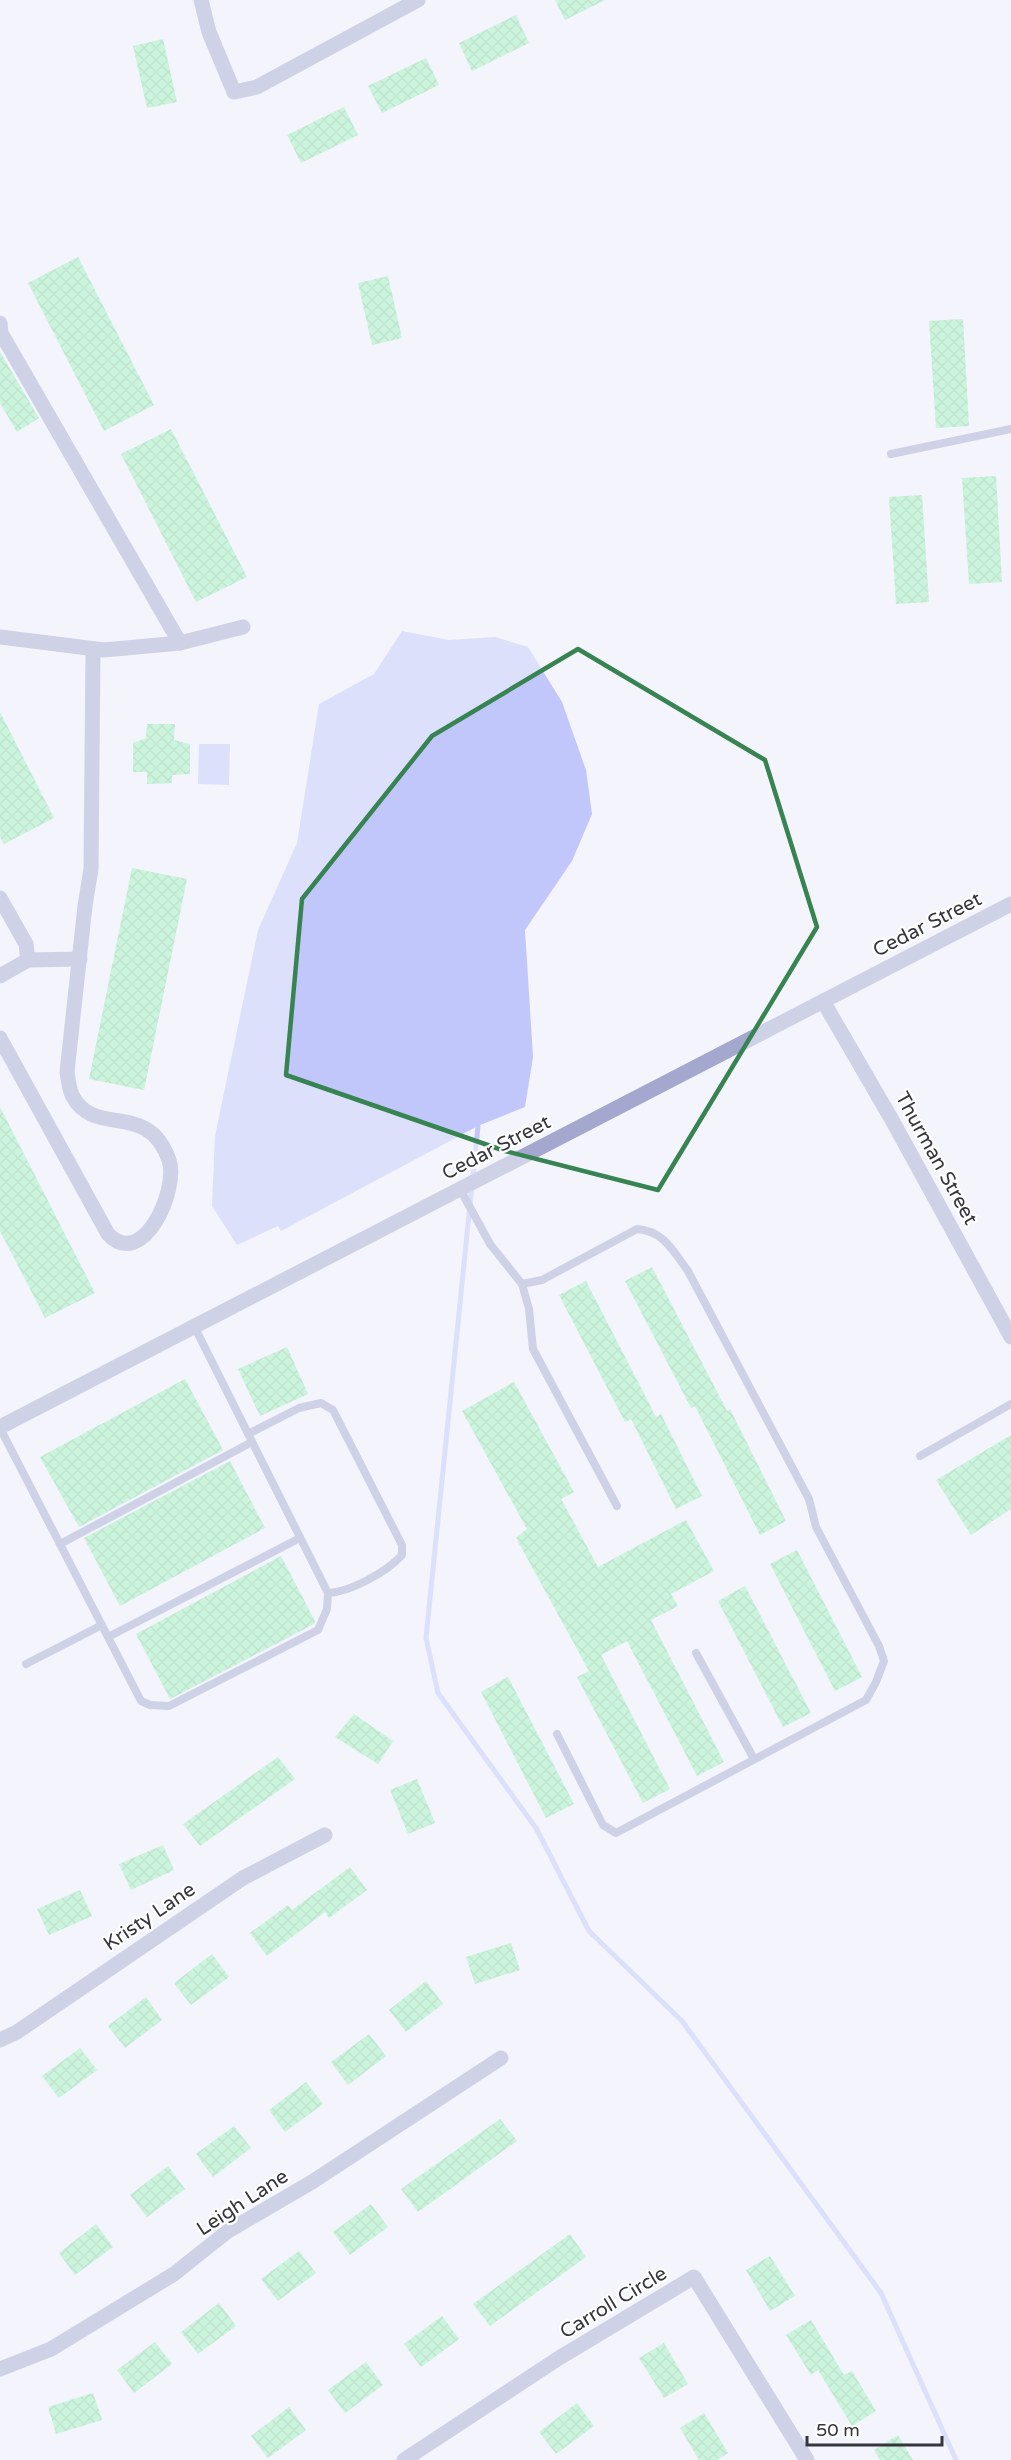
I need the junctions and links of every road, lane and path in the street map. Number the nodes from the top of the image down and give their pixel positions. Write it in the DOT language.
graph roads {
  1 [pos="201,0"];
  2 [pos="418,0"];
  3 [pos="0,323"];
  4 [pos="1011,429"];
  5 [pos="891,454"];
  6 [pos="243,627"];
  7 [pos="0,637"];
  8 [pos="180,643"];
  9 [pos="93,650"];
  10 [pos="0,898"];
  11 [pos="1011,904"];
  12 [pos="80,959"];
  13 [pos="28,960"];
  14 [pos="0,976"];
  15 [pos="823,1001"];
  16 [pos="0,1038"];
  17 [pos="460,1189"];
  18 [pos="522,1284"];
  19 [pos="194,1326"];
  20 [pos="1011,1337"];
  21 [pos="1011,1404"];
  22 [pos="0,1428"];
  23 [pos="250,1438"];
  24 [pos="920,1456"];
  25 [pos="617,1506"];
  26 [pos="300,1538"];
  27 [pos="60,1544"];
  28 [pos="328,1593"];
  29 [pos="102,1625"];
  30 [pos="108,1637"];
  31 [pos="696,1653"];
  32 [pos="27,1664"];
  33 [pos="557,1734"];
  34 [pos="754,1760"];
  35 [pos="325,1834"];
  36 [pos="0,2040"];
  37 [pos="501,2058"];
  38 [pos="0,2369"];
  39 [pos="404,2460"];
  40 [pos="807,2460"];
  1 -- 2 [label="street"];
  3 -- 8 [label="street"];
  4 -- 5 [label="lane"];
  6 -- 8 [label="street"];
  7 -- 9 [label="street"];
  8 -- 9 [label="street"];
  9 -- 12 [label="street"];
  10 -- 13 [label="street"];
  11 -- 15 [label="street, Cedar Street"];
  12 -- 13 [label="street"];
  12 -- 16 [label="street"];
  13 -- 14 [label="street"];
  15 -- 17 [label="street, Cedar Street"];
  15 -- 20 [label="street, Thurman Street"];
  17 -- 18 [label="lane"];
  17 -- 19 [label="street, Cedar Street"];
  18 -- 25 [label="lane"];
  18 -- 34 [label="lane"];
  19 -- 22 [label="street, Cedar Street"];
  19 -- 23 [label="lane"];
  21 -- 24 [label="lane"];
  22 -- 27 [label="lane"];
  23 -- 26 [label="lane"];
  23 -- 27 [label="lane"];
  23 -- 28 [label="lane"];
  26 -- 28 [label="lane"];
  26 -- 30 [label="lane"];
  27 -- 29 [label="lane"];
  28 -- 30 [label="lane"];
  29 -- 30 [label="lane"];
  29 -- 32 [label="lane"];
  31 -- 34 [label="lane"];
  33 -- 34 [label="lane"];
  35 -- 36 [label="street, Kristy Lane"];
  37 -- 38 [label="street, Leigh Lane"];
  39 -- 40 [label="street, Carroll Circle"];
}
